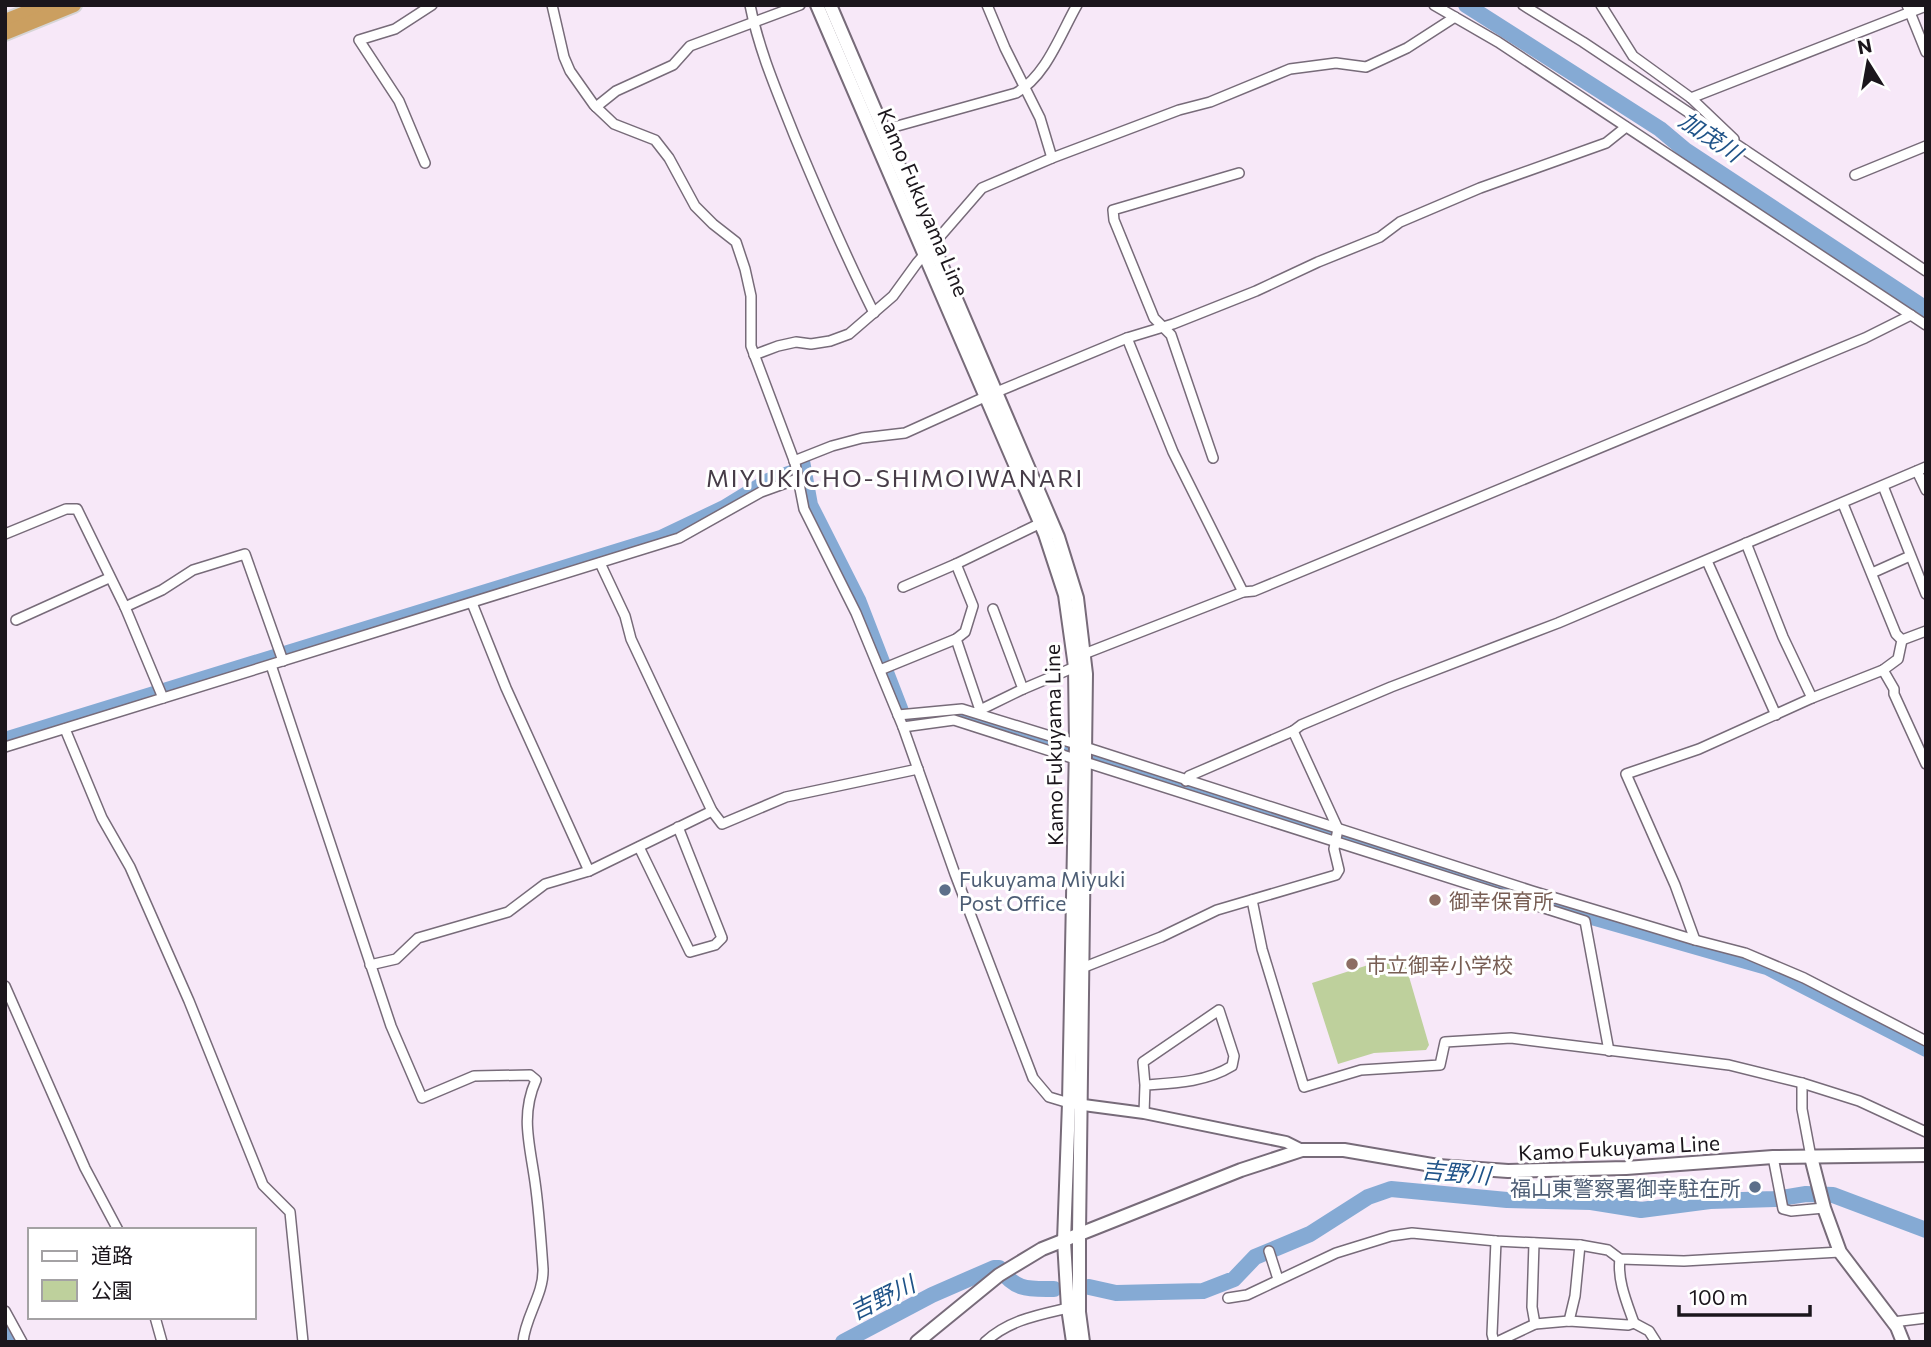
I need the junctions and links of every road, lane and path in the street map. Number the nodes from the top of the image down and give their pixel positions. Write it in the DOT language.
graph roads {
  1 [pos="74,5"];
  2 [pos="432,5"];
  3 [pos="552,5"];
  4 [pos="750,5"];
  5 [pos="800,5"];
  6 [pos="817,5"];
  7 [pos="830,5"];
  8 [pos="987,5"];
  9 [pos="1077,5"];
  10 [pos="1434,5"];
  11 [pos="1523,5"];
  12 [pos="1601,5"];
  13 [pos="1926,6"];
  14 [pos="52,7"];
  15 [pos="1909,9"];
  16 [pos="1455,18"];
  17 [pos="5,21"];
  18 [pos="753,22"];
  19 [pos="5,33"];
  20 [pos="1926,52"];
  21 [pos="1026,87"];
  22 [pos="1691,98"];
  23 [pos="596,107"];
  24 [pos="1626,127"];
  25 [pos="883,130"];
  26 [pos="1733,144"];
  27 [pos="1926,146"];
  28 [pos="1052,158"];
  29 [pos="425,163"];
  30 [pos="1239,173"];
  31 [pos="1855,175"];
  32 [pos="929,250"];
  33 [pos="1926,271"];
  34 [pos="874,313"];
  35 [pos="1910,315"];
  36 [pos="1926,325"];
  37 [pos="1163,326"];
  38 [pos="1127,338"];
  39 [pos="754,355"];
  40 [pos="991,395"];
  41 [pos="1213,458"];
  42 [pos="1921,469"];
  43 [pos="795,470"];
  44 [pos="1883,486"];
  45 [pos="1926,490"];
  46 [pos="1843,503"];
  47 [pos="1045,521"];
  48 [pos="5,534"];
  49 [pos="1746,543"];
  50 [pos="1910,556"];
  51 [pos="1707,561"];
  52 [pos="600,562"];
  53 [pos="956,564"];
  54 [pos="1872,573"];
  55 [pos="109,578"];
  56 [pos="903,587"];
  57 [pos="1243,592"];
  58 [pos="1926,594"];
  59 [pos="471,603"];
  60 [pos="125,607"];
  61 [pos="993,609"];
  62 [pos="16,620"];
  63 [pos="1926,631"];
  64 [pos="956,639"];
  65 [pos="1902,640"];
  66 [pos="1084,654"];
  67 [pos="283,661"];
  68 [pos="271,665"];
  69 [pos="1075,667"];
  70 [pos="882,669"];
  71 [pos="1883,670"];
  72 [pos="1023,689"];
  73 [pos="160,693"];
  74 [pos="1812,698"];
  75 [pos="900,714"];
  76 [pos="1776,715"];
  77 [pos="975,717"];
  78 [pos="903,727"];
  79 [pos="65,729"];
  80 [pos="1293,732"];
  81 [pos="5,747"];
  82 [pos="1080,753"];
  83 [pos="1926,764"];
  84 [pos="918,769"];
  85 [pos="1186,781"];
  86 [pos="712,811"];
  87 [pos="678,827"];
  88 [pos="1336,836"];
  89 [pos="639,847"];
  90 [pos="589,871"];
  91 [pos="1252,900"];
  92 [pos="1695,940"];
  93 [pos="370,965"];
  94 [pos="1082,968"];
  95 [pos="5,986"];
  96 [pos="1926,1041"];
  97 [pos="1609,1051"];
  98 [pos="1802,1083"];
  99 [pos="1146,1085"];
  100 [pos="1074,1104"];
  101 [pos="1144,1113"];
  102 [pos="1926,1132"];
  103 [pos="1302,1150"];
  104 [pos="1926,1155"];
  105 [pos="1773,1157"];
  106 [pos="1811,1157"];
  107 [pos="1822,1198"];
  108 [pos="117,1228"];
  109 [pos="1079,1234"];
  110 [pos="1064,1241"];
  111 [pos="1496,1241"];
  112 [pos="1534,1243"];
  113 [pos="1580,1245"];
  114 [pos="1269,1251"];
  115 [pos="1840,1252"];
  116 [pos="1620,1259"];
  117 [pos="1278,1279"];
  118 [pos="1228,1298"];
  119 [pos="1068,1308"];
  120 [pos="5,1311"];
  121 [pos="1926,1318"];
  122 [pos="156,1319"];
  123 [pos="1569,1321"];
  124 [pos="1893,1322"];
  125 [pos="1634,1323"];
  126 [pos="1535,1324"];
  127 [pos="22,1342"];
  128 [pos="162,1342"];
  129 [pos="303,1342"];
  130 [pos="523,1342"];
  131 [pos="918,1342"];
  132 [pos="985,1342"];
  133 [pos="1073,1342"];
  134 [pos="1083,1342"];
  135 [pos="1496,1342"];
  136 [pos="1656,1342"];
  137 [pos="1903,1342"];
  1 -- 14 [label="highway"];
  2 -- 29 [label="street"];
  3 -- 23 [label="street"];
  4 -- 18 [label="street"];
  5 -- 18 [label="street"];
  6 -- 32 [label="main road, Kamo Fukuyama Line"];
  7 -- 25 [label="main road, Kamo Fukuyama Line"];
  8 -- 21 [label="street"];
  9 -- 21 [label="street"];
  10 -- 16 [label="street"];
  11 -- 26 [label="street"];
  12 -- 22 [label="street"];
  13 -- 15 [label="street"];
  14 -- 17 [label="highway"];
  14 -- 19 [label="highway"];
  15 -- 20 [label="street"];
  15 -- 22 [label="street"];
  16 -- 24 [label="street"];
  16 -- 28 [label="street"];
  18 -- 23 [label="street"];
  18 -- 34 [label="street"];
  21 -- 25 [label="street"];
  21 -- 28 [label="street"];
  22 -- 26 [label="street"];
  23 -- 39 [label="street"];
  24 -- 35 [label="street"];
  24 -- 37 [label="street"];
  25 -- 32 [label="main road, Kamo Fukuyama Line"];
  26 -- 33 [label="street"];
  27 -- 31 [label="street"];
  28 -- 32 [label="street"];
  30 -- 37 [label="street"];
  32 -- 34 [label="street"];
  32 -- 40 [label="main road, Kamo Fukuyama Line"];
  34 -- 39 [label="street"];
  35 -- 36 [label="street"];
  35 -- 57 [label="street"];
  37 -- 38 [label="street"];
  37 -- 41 [label="street"];
  38 -- 40 [label="street"];
  38 -- 57 [label="street"];
  39 -- 43 [label="street"];
  40 -- 43 [label="street"];
  40 -- 47 [label="main road, Kamo Fukuyama Line"];
  42 -- 44 [label="street"];
  42 -- 45 [label="street"];
  43 -- 52 [label="street"];
  43 -- 70 [label="street"];
  44 -- 46 [label="street"];
  44 -- 50 [label="street"];
  46 -- 49 [label="street"];
  46 -- 54 [label="street"];
  47 -- 53 [label="street"];
  47 -- 66 [label="main road, Kamo Fukuyama Line"];
  47 -- 69 [label="main road, Kamo Fukuyama Line"];
  48 -- 55 [label="street"];
  49 -- 51 [label="street"];
  49 -- 74 [label="street"];
  50 -- 54 [label="street"];
  50 -- 58 [label="street"];
  51 -- 76 [label="street"];
  51 -- 80 [label="street"];
  52 -- 59 [label="street"];
  52 -- 86 [label="street"];
  53 -- 56 [label="street"];
  53 -- 64 [label="street"];
  54 -- 65 [label="street"];
  55 -- 60 [label="street"];
  55 -- 62 [label="street"];
  57 -- 66 [label="street"];
  59 -- 67 [label="street"];
  59 -- 90 [label="street"];
  60 -- 67 [label="street"];
  60 -- 73 [label="street"];
  61 -- 72 [label="street"];
  63 -- 65 [label="street"];
  64 -- 70 [label="street"];
  64 -- 77 [label="street"];
  65 -- 71 [label="street"];
  66 -- 69 [label="street"];
  66 -- 82 [label="main road, Kamo Fukuyama Line"];
  67 -- 68 [label="street"];
  68 -- 73 [label="street"];
  68 -- 93 [label="street"];
  69 -- 72 [label="street"];
  69 -- 82 [label="main road, Kamo Fukuyama Line"];
  70 -- 75 [label="street"];
  71 -- 74 [label="street"];
  71 -- 83 [label="street"];
  72 -- 77 [label="street"];
  73 -- 79 [label="street"];
  74 -- 76 [label="street"];
  75 -- 77 [label="street"];
  75 -- 78 [label="street"];
  76 -- 92 [label="street"];
  77 -- 78 [label="street"];
  77 -- 82 [label="street"];
  77 -- 82 [label="street"];
  78 -- 84 [label="street"];
  79 -- 81 [label="street"];
  79 -- 129 [label="street"];
  80 -- 85 [label="street"];
  80 -- 88 [label="street"];
  82 -- 85 [label="street"];
  82 -- 88 [label="street"];
  82 -- 94 [label="main road, Kamo Fukuyama Line"];
  82 -- 100 [label="main road, Kamo Fukuyama Line"];
  84 -- 86 [label="street"];
  84 -- 100 [label="street"];
  85 -- 88 [label="street"];
  86 -- 87 [label="street"];
  87 -- 89 [label="street"];
  87 -- 89 [label="street"];
  88 -- 91 [label="street"];
  88 -- 92 [label="street"];
  88 -- 97 [label="street"];
  89 -- 90 [label="street"];
  90 -- 93 [label="street"];
  91 -- 94 [label="street"];
  91 -- 97 [label="street"];
  92 -- 96 [label="street"];
  93 -- 130 [label="street"];
  94 -- 100 [label="main road, Kamo Fukuyama Line"];
  95 -- 108 [label="street"];
  97 -- 98 [label="street"];
  98 -- 102 [label="street"];
  98 -- 106 [label="street"];
  99 -- 99 [label="street"];
  99 -- 101 [label="street"];
  100 -- 101 [label="street"];
  100 -- 109 [label="main road, Kamo Fukuyama Line"];
  100 -- 110 [label="main road, Kamo Fukuyama Line"];
  101 -- 103 [label="street"];
  103 -- 105 [label="main road, Kamo Fukuyama Line"];
  103 -- 109 [label="main road, Kamo Fukuyama Line"];
  104 -- 106 [label="main road, Kamo Fukuyama Line"];
  105 -- 106 [label="main road, Kamo Fukuyama Line"];
  105 -- 107 [label="street"];
  106 -- 107 [label="main road"];
  107 -- 115 [label="main road"];
  109 -- 110 [label="main road, Kamo Fukuyama Line"];
  109 -- 134 [label="main road, Kamo Fukuyama Line"];
  110 -- 119 [label="main road, Kamo Fukuyama Line"];
  110 -- 131 [label="main road"];
  111 -- 112 [label="street"];
  111 -- 117 [label="street"];
  111 -- 135 [label="street"];
  112 -- 113 [label="street"];
  112 -- 126 [label="street"];
  113 -- 116 [label="street"];
  113 -- 123 [label="street"];
  114 -- 117 [label="street"];
  115 -- 116 [label="street"];
  115 -- 124 [label="main road"];
  116 -- 125 [label="street"];
  117 -- 118 [label="street"];
  119 -- 132 [label="street"];
  119 -- 133 [label="main road, Kamo Fukuyama Line"];
  120 -- 127 [label="street"];
  121 -- 124 [label="street"];
  122 -- 128 [label="street"];
  123 -- 125 [label="street"];
  123 -- 126 [label="street"];
  124 -- 137 [label="main road"];
  125 -- 136 [label="street"];
  126 -- 135 [label="street"];
}
